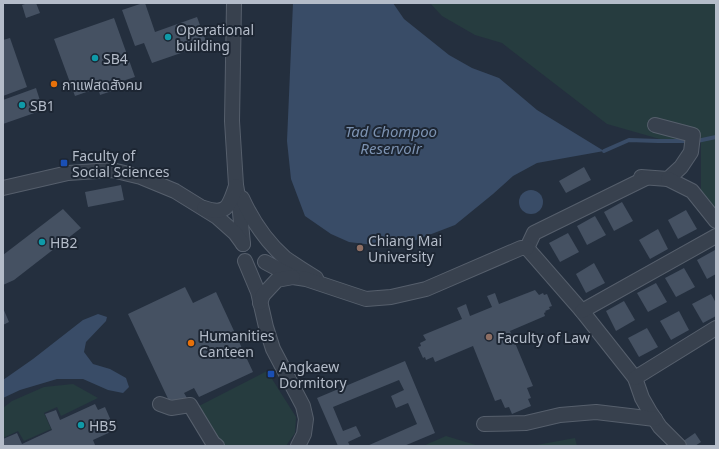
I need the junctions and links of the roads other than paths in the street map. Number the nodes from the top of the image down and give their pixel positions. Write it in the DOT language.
graph roads {
  1 [pos="234,3"];
  2 [pos="655,126"];
  3 [pos="668,179"];
  4 [pos="236,185"];
  5 [pos="3,188"];
  6 [pos="202,208"];
  7 [pos="716,221"];
  8 [pos="716,236"];
  9 [pos="268,239"];
  10 [pos="243,244"];
  11 [pos="527,248"];
  12 [pos="245,261"];
  13 [pos="264,263"];
  14 [pos="293,277"];
  15 [pos="332,288"];
  16 [pos="259,298"];
  17 [pos="582,311"];
  18 [pos="716,328"];
  19 [pos="635,378"];
  20 [pos="160,404"];
  21 [pos="655,420"];
  22 [pos="484,424"];
  23 [pos="217,446"];
  24 [pos="298,446"];
  25 [pos="679,446"];
  1 -- 4 [label="street"];
  2 -- 3 [label="street"];
  3 -- 7 [label="street"];
  3 -- 11 [label="street"];
  4 -- 6 [label="street"];
  4 -- 9 [label="street"];
  4 -- 10 [label="street"];
  5 -- 6 [label="street"];
  6 -- 10 [label="street"];
  8 -- 17 [label="street"];
  9 -- 10 [label="street"];
  9 -- 13 [label="street"];
  9 -- 15 [label="street"];
  10 -- 12 [label="street"];
  11 -- 15 [label="street"];
  11 -- 17 [label="street"];
  12 -- 13 [label="street"];
  12 -- 16 [label="street"];
  13 -- 14 [label="street"];
  13 -- 16 [label="street"];
  14 -- 15 [label="street"];
  14 -- 16 [label="street"];
  16 -- 24 [label="street"];
  17 -- 19 [label="street"];
  18 -- 19 [label="street"];
  19 -- 21 [label="street"];
  20 -- 23 [label="street"];
  21 -- 22 [label="street"];
  21 -- 25 [label="street"];
}
